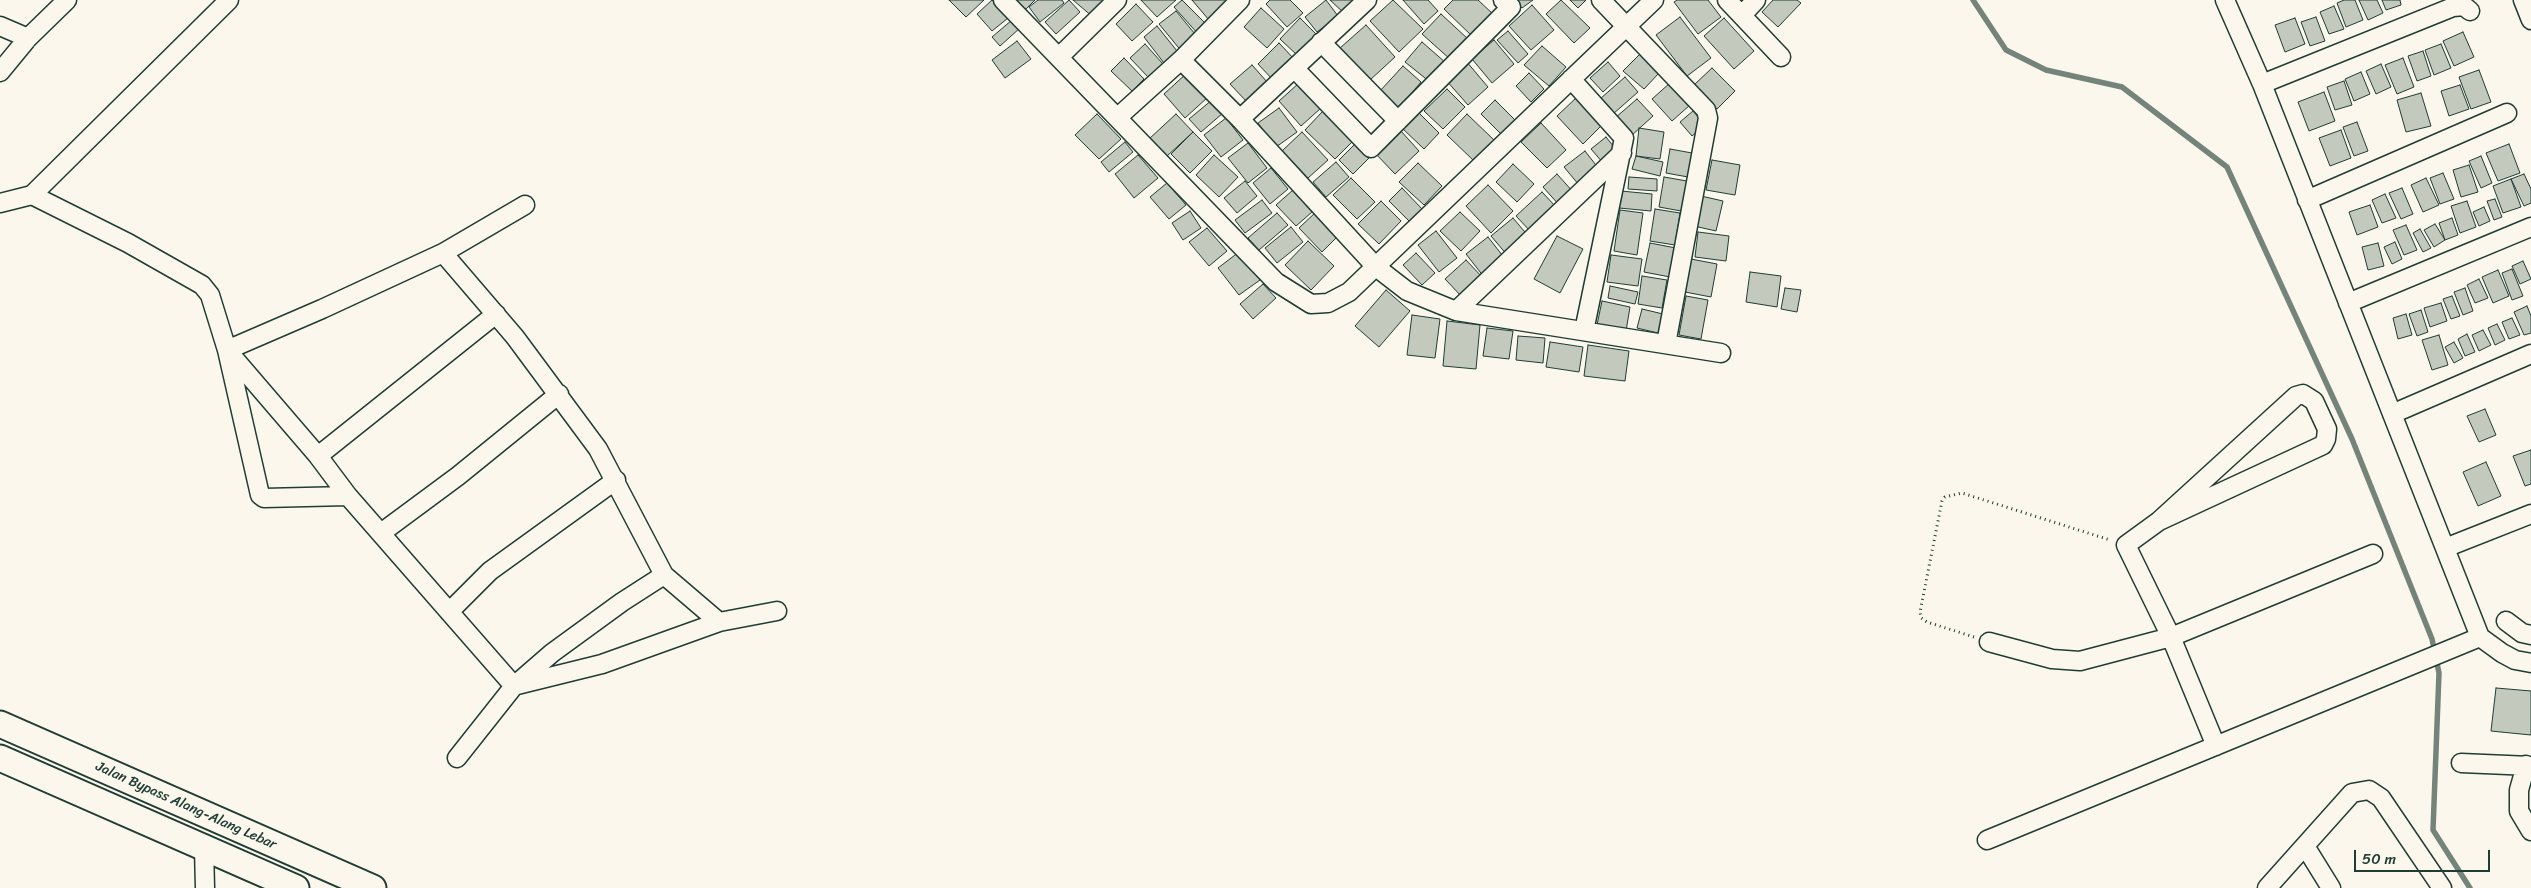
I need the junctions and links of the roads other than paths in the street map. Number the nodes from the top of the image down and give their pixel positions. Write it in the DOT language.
graph roads {
  1 [pos="67,0"];
  2 [pos="229,0"];
  3 [pos="1003,0"];
  4 [pos="1116,0"];
  5 [pos="1240,0"];
  6 [pos="1367,0"];
  7 [pos="1503,0"];
  8 [pos="1600,0"];
  9 [pos="1654,0"];
  10 [pos="1727,0"];
  11 [pos="1756,0"];
  12 [pos="2225,0"];
  13 [pos="2523,0"];
  14 [pos="2470,11"];
  15 [pos="1742,15"];
  16 [pos="2531,20"];
  17 [pos="0,26"];
  18 [pos="1626,27"];
  19 [pos="28,38"];
  20 [pos="1321,42"];
  21 [pos="1059,57"];
  22 [pos="1781,57"];
  23 [pos="1181,60"];
  24 [pos="1295,69"];
  25 [pos="0,72"];
  26 [pos="1571,79"];
  27 [pos="2262,84"];
  28 [pos="2507,113"];
  29 [pos="1118,117"];
  30 [pos="1240,119"];
  31 [pos="1398,121"];
  32 [pos="1622,152"];
  33 [pos="32,194"];
  34 [pos="2308,200"];
  35 [pos="0,203"];
  36 [pos="525,205"];
  37 [pos="2531,227"];
  38 [pos="443,253"];
  39 [pos="1376,267"];
  40 [pos="2348,303"];
  41 [pos="1456,310"];
  42 [pos="496,314"];
  43 [pos="1584,331"];
  44 [pos="1666,344"];
  45 [pos="227,350"];
  46 [pos="1721,353"];
  47 [pos="2531,354"];
  48 [pos="559,394"];
  49 [pos="2392,414"];
  50 [pos="318,456"];
  51 [pos="616,480"];
  52 [pos="348,496"];
  53 [pos="2531,514"];
  54 [pos="2159,521"];
  55 [pos="381,533"];
  56 [pos="2445,548"];
  57 [pos="2373,554"];
  58 [pos="664,575"];
  59 [pos="777,611"];
  60 [pos="449,612"];
  61 [pos="719,622"];
  62 [pos="2506,622"];
  63 [pos="2531,635"];
  64 [pos="2171,637"];
  65 [pos="2480,637"];
  66 [pos="1989,642"];
  67 [pos="2531,663"];
  68 [pos="514,686"];
  69 [pos="0,724"];
  70 [pos="2216,746"];
  71 [pos="0,758"];
  72 [pos="457,758"];
  73 [pos="2461,763"];
  74 [pos="2528,766"];
  75 [pos="2531,830"];
  76 [pos="1987,840"];
  77 [pos="2305,846"];
  78 [pos="204,848"];
  79 [pos="205,888"];
  80 [pos="296,888"];
  81 [pos="373,888"];
  82 [pos="2267,888"];
  83 [pos="2331,888"];
  84 [pos="2442,888"];
  1 -- 19 [label="street"];
  2 -- 33 [label="street"];
  3 -- 21 [label="street"];
  4 -- 21 [label="street"];
  5 -- 23 [label="street"];
  6 -- 20 [label="street"];
  7 -- 31 [label="street"];
  8 -- 18 [label="street"];
  9 -- 18 [label="street"];
  10 -- 15 [label="street"];
  11 -- 15 [label="street"];
  12 -- 27 [label="street"];
  13 -- 16 [label="street"];
  14 -- 27 [label="street"];
  15 -- 22 [label="street"];
  17 -- 19 [label="street"];
  18 -- 26 [label="street"];
  18 -- 44 [label="street"];
  19 -- 25 [label="street"];
  20 -- 24 [label="street"];
  20 -- 31 [label="street"];
  21 -- 29 [label="street"];
  23 -- 29 [label="street"];
  23 -- 30 [label="street"];
  24 -- 30 [label="street"];
  24 -- 31 [label="street"];
  26 -- 32 [label="street"];
  26 -- 39 [label="street"];
  27 -- 34 [label="street"];
  28 -- 34 [label="street"];
  29 -- 39 [label="street"];
  30 -- 39 [label="street"];
  32 -- 41 [label="street"];
  32 -- 43 [label="street"];
  33 -- 35 [label="street"];
  33 -- 45 [label="street"];
  34 -- 40 [label="street"];
  36 -- 38 [label="street"];
  37 -- 40 [label="street"];
  38 -- 42 [label="street"];
  38 -- 45 [label="street"];
  39 -- 41 [label="street"];
  40 -- 49 [label="street"];
  41 -- 43 [label="street"];
  42 -- 48 [label="street"];
  42 -- 50 [label="street"];
  43 -- 44 [label="street"];
  44 -- 46 [label="street"];
  45 -- 50 [label="street"];
  45 -- 52 [label="street"];
  47 -- 49 [label="street"];
  48 -- 51 [label="street"];
  48 -- 55 [label="street"];
  49 -- 56 [label="street"];
  50 -- 52 [label="street"];
  51 -- 58 [label="street"];
  51 -- 60 [label="street"];
  52 -- 55 [label="street"];
  53 -- 56 [label="street"];
  54 -- 54 [label="street"];
  54 -- 64 [label="street"];
  55 -- 60 [label="street"];
  56 -- 65 [label="street"];
  57 -- 64 [label="street"];
  58 -- 61 [label="street"];
  58 -- 68 [label="street"];
  59 -- 61 [label="street"];
  60 -- 68 [label="street"];
  61 -- 68 [label="street"];
  62 -- 63 [label="street"];
  64 -- 66 [label="street"];
  64 -- 70 [label="street"];
  65 -- 67 [label="street"];
  65 -- 70 [label="street"];
  68 -- 72 [label="street"];
  69 -- 81 [label="highway, Jalan Bypass Alang-Alang Lebar"];
  70 -- 76 [label="street"];
  71 -- 78 [label="highway"];
  73 -- 74 [label="street"];
  74 -- 75 [label="street"];
  77 -- 82 [label="street"];
  77 -- 83 [label="street"];
  77 -- 84 [label="street"];
  78 -- 79 [label="street"];
  78 -- 80 [label="highway"];
}
